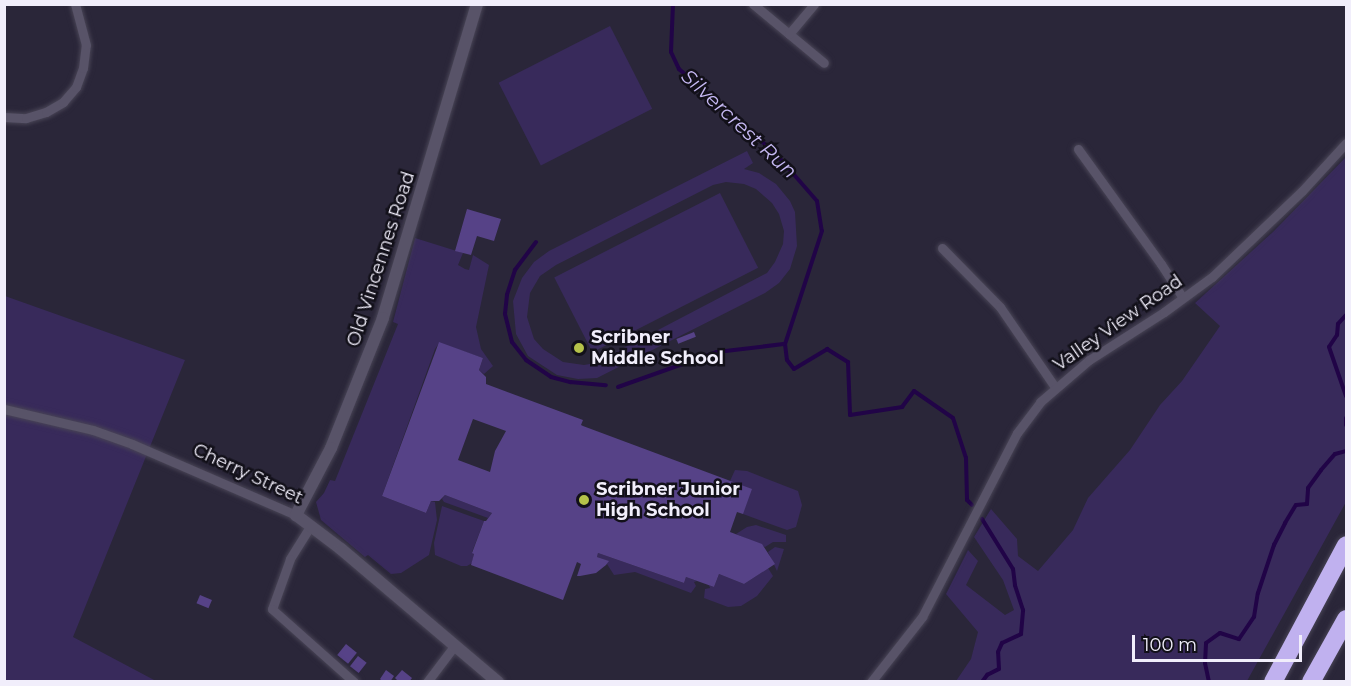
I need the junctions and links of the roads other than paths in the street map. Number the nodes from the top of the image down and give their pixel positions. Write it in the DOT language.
graph roads {
  1 [pos="75,4"];
  2 [pos="477,4"];
  3 [pos="753,4"];
  4 [pos="814,4"];
  5 [pos="789,34"];
  6 [pos="824,63"];
  7 [pos="4,117"];
  8 [pos="1347,142"];
  9 [pos="1078,150"];
  10 [pos="942,248"];
  11 [pos="1183,298"];
  12 [pos="1055,387"];
  13 [pos="4,409"];
  14 [pos="296,515"];
  15 [pos="311,525"];
  16 [pos="1347,545"];
  17 [pos="1347,619"];
  18 [pos="455,645"];
  19 [pos="354,681"];
  20 [pos="427,681"];
  21 [pos="498,681"];
  22 [pos="871,681"];
  23 [pos="1273,681"];
  24 [pos="1311,681"];
  1 -- 7 [label="street"];
  2 -- 14 [label="street, Old Vincennes Road"];
  3 -- 5 [label="street"];
  4 -- 5 [label="street"];
  5 -- 6 [label="street"];
  8 -- 11 [label="street, Valley View Road"];
  9 -- 11 [label="street"];
  10 -- 12 [label="street"];
  11 -- 12 [label="street, Valley View Road"];
  12 -- 22 [label="street, Valley View Road"];
  13 -- 14 [label="street, Cherry Street"];
  14 -- 15 [label="street, Cherry Street"];
  15 -- 18 [label="street, Cherry Street"];
  15 -- 19 [label="street"];
  16 -- 23 [label="highway"];
  17 -- 24 [label="highway"];
  18 -- 20 [label="street"];
  18 -- 21 [label="street, Cherry Street"];
}
